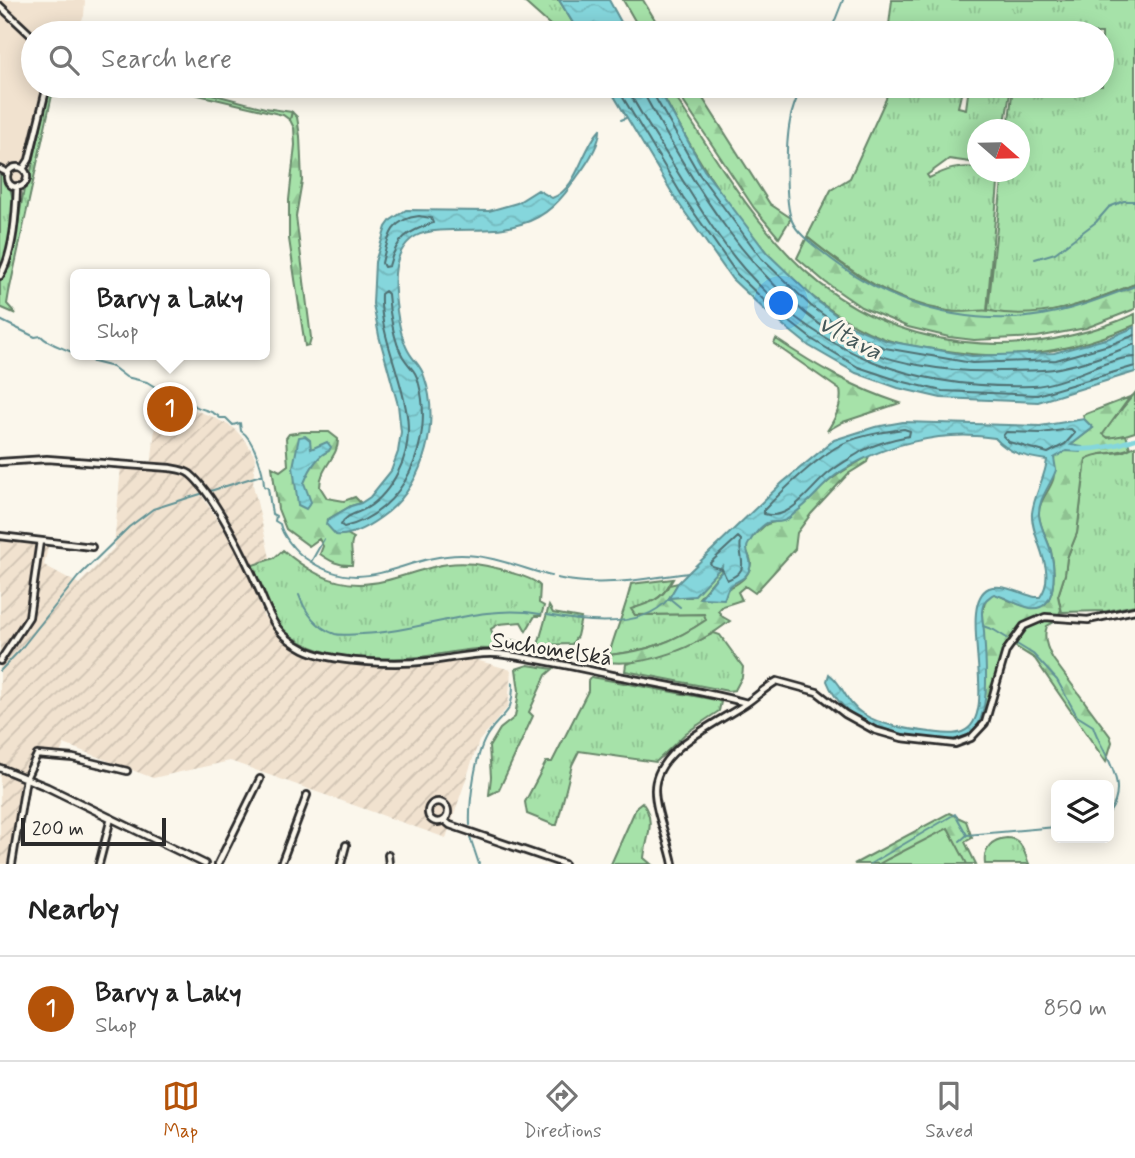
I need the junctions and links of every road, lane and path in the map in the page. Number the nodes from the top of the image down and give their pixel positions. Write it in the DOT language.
graph roads {
  1 [pos="0,6"];
  2 [pos="21,26"];
  3 [pos="44,98"];
  4 [pos="0,169"];
  5 [pos="23,169"];
  6 [pos="8,173"];
  7 [pos="17,186"];
  8 [pos="0,276"];
  9 [pos="0,461"];
  10 [pos="0,536"];
  11 [pos="40,541"];
  12 [pos="92,547"];
  13 [pos="1135,610"];
  14 [pos="0,661"];
  15 [pos="747,703"];
  16 [pos="0,768"];
  17 [pos="127,771"];
  18 [pos="26,778"];
  19 [pos="260,779"];
  20 [pos="307,795"];
  21 [pos="111,818"];
  22 [pos="444,820"];
  23 [pos="346,845"];
  24 [pos="388,855"];
  25 [pos="12,864"];
  26 [pos="99,864"];
  27 [pos="205,864"];
  28 [pos="218,864"];
  29 [pos="281,864"];
  30 [pos="341,864"];
  31 [pos="389,864"];
  32 [pos="564,864"];
  33 [pos="673,864"];
  1 -- 2 [label="street"];
  3 -- 5 [label="street"];
  4 -- 6 [label="street"];
  5 -- 6 [label="street"];
  5 -- 7 [label="street"];
  6 -- 7 [label="street"];
  7 -- 8 [label="street"];
  9 -- 15 [label="street, Suchomelská"];
  10 -- 11 [label="street"];
  11 -- 12 [label="street"];
  11 -- 14 [label="street"];
  13 -- 15 [label="street"];
  15 -- 33 [label="street"];
  16 -- 18 [label="street"];
  17 -- 18 [label="street"];
  18 -- 21 [label="street"];
  18 -- 25 [label="street"];
  19 -- 28 [label="street"];
  20 -- 29 [label="street"];
  21 -- 26 [label="street"];
  21 -- 27 [label="street"];
  22 -- 22 [label="street"];
  22 -- 32 [label="street"];
  23 -- 30 [label="street"];
  24 -- 31 [label="street"];
}
